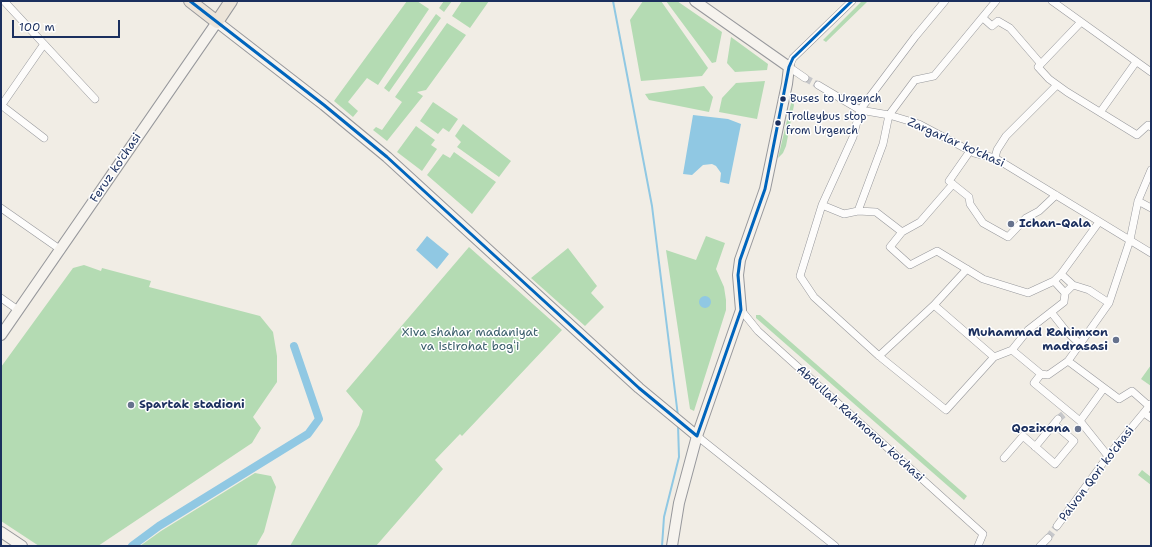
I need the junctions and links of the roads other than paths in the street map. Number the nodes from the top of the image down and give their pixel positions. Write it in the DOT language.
graph roads {
  1 [pos="4,1"];
  2 [pos="190,1"];
  3 [pos="231,1"];
  4 [pos="695,1"];
  5 [pos="852,1"];
  6 [pos="945,1"];
  7 [pos="996,1"];
  8 [pos="1052,1"];
  9 [pos="983,18"];
  10 [pos="217,22"];
  11 [pos="1081,22"];
  12 [pos="44,44"];
  13 [pos="1136,62"];
  14 [pos="1041,64"];
  15 [pos="789,67"];
  16 [pos="1151,72"];
  17 [pos="804,78"];
  18 [pos="818,85"];
  19 [pos="1057,85"];
  20 [pos="95,99"];
  21 [pos="1,106"];
  22 [pos="860,110"];
  23 [pos="1100,111"];
  24 [pos="889,115"];
  25 [pos="1151,127"];
  26 [pos="44,138"];
  27 [pos="970,151"];
  28 [pos="995,158"];
  29 [pos="1151,170"];
  30 [pos="953,184"];
  31 [pos="1056,195"];
  32 [pos="1138,201"];
  33 [pos="822,205"];
  34 [pos="1,208"];
  35 [pos="1151,208"];
  36 [pos="858,211"];
  37 [pos="1100,222"];
  38 [pos="902,232"];
  39 [pos="1130,240"];
  40 [pos="61,250"];
  41 [pos="1151,252"];
  42 [pos="967,269"];
  43 [pos="1061,274"];
  44 [pos="1054,281"];
  45 [pos="1074,285"];
  46 [pos="1065,293"];
  47 [pos="1,298"];
  48 [pos="1109,304"];
  49 [pos="934,305"];
  50 [pos="18,310"];
  51 [pos="741,310"];
  52 [pos="1051,312"];
  53 [pos="1,335"];
  54 [pos="1081,345"];
  55 [pos="1012,350"];
  56 [pos="879,356"];
  57 [pos="994,356"];
  58 [pos="1068,361"];
  59 [pos="1041,374"];
  60 [pos="1104,388"];
  61 [pos="1150,405"];
  62 [pos="1144,413"];
  63 [pos="1061,417"];
  64 [pos="1151,418"];
  65 [pos="1080,421"];
  66 [pos="697,436"];
  67 [pos="1035,447"];
  68 [pos="1108,456"];
  69 [pos="1004,458"];
  70 [pos="1057,526"];
  71 [pos="1,532"];
  72 [pos="1048,538"];
  73 [pos="22,546"];
  74 [pos="672,546"];
  75 [pos="836,546"];
  76 [pos="978,546"];
  77 [pos="1040,546"];
  1 -- 12 [label="street"];
  2 -- 10 [label="main road"];
  3 -- 10 [label="main road, Feruz ko'chasi"];
  4 -- 15 [label="main road"];
  5 -- 15 [label="street"];
  6 -- 22 [label="street"];
  7 -- 9 [label="street"];
  8 -- 11 [label="street"];
  9 -- 14 [label="street"];
  9 -- 24 [label="street"];
  10 -- 40 [label="main road, Feruz ko'chasi"];
  10 -- 66 [label="main road"];
  11 -- 13 [label="street"];
  11 -- 14 [label="street"];
  12 -- 20 [label="street"];
  12 -- 21 [label="street"];
  13 -- 16 [label="street"];
  13 -- 23 [label="street"];
  14 -- 19 [label="street"];
  15 -- 17 [label="street"];
  15 -- 51 [label="main road"];
  18 -- 22 [label="street"];
  19 -- 23 [label="street"];
  19 -- 28 [label="street"];
  21 -- 26 [label="street"];
  22 -- 24 [label="street, Zargarlar ko'chasi"];
  22 -- 33 [label="street"];
  23 -- 25 [label="street"];
  24 -- 27 [label="street, Zargarlar ko'chasi"];
  24 -- 36 [label="street"];
  27 -- 28 [label="street, Zargarlar ko'chasi"];
  27 -- 30 [label="street"];
  28 -- 31 [label="street, Zargarlar ko'chasi"];
  29 -- 32 [label="street"];
  30 -- 31 [label="street"];
  30 -- 38 [label="street"];
  31 -- 37 [label="street, Zargarlar ko'chasi"];
  32 -- 35 [label="street"];
  32 -- 39 [label="street"];
  33 -- 36 [label="street"];
  33 -- 56 [label="street"];
  34 -- 40 [label="street"];
  36 -- 38 [label="street"];
  37 -- 39 [label="street, Zargarlar ko'chasi"];
  37 -- 43 [label="street"];
  38 -- 42 [label="street"];
  39 -- 41 [label="street, Zargarlar ko'chasi"];
  39 -- 48 [label="street"];
  40 -- 50 [label="main road, Feruz ko'chasi"];
  42 -- 44 [label="street"];
  42 -- 49 [label="street"];
  43 -- 44 [label="street"];
  43 -- 45 [label="street"];
  44 -- 46 [label="street"];
  45 -- 46 [label="street"];
  45 -- 48 [label="street"];
  46 -- 52 [label="street"];
  47 -- 50 [label="street"];
  48 -- 54 [label="street"];
  49 -- 56 [label="street"];
  49 -- 57 [label="street"];
  50 -- 53 [label="main road, Feruz ko'chasi"];
  51 -- 66 [label="main road"];
  51 -- 76 [label="street, Abdullah Rahmonov ko'chasi"];
  52 -- 54 [label="street"];
  52 -- 55 [label="street"];
  54 -- 58 [label="street"];
  55 -- 57 [label="street"];
  55 -- 59 [label="street"];
  56 -- 57 [label="street"];
  58 -- 59 [label="street"];
  58 -- 60 [label="street"];
  59 -- 63 [label="street"];
  60 -- 61 [label="street"];
  60 -- 65 [label="street"];
  61 -- 62 [label="street, Palvon Qori ko'chasi"];
  62 -- 64 [label="street"];
  62 -- 68 [label="street, Palvon Qori ko'chasi"];
  63 -- 65 [label="street"];
  63 -- 67 [label="street"];
  63 -- 67 [label="street"];
  65 -- 68 [label="street"];
  66 -- 74 [label="main road"];
  66 -- 75 [label="street"];
  67 -- 69 [label="street"];
  68 -- 70 [label="street, Palvon Qori ko'chasi"];
  71 -- 73 [label="main road"];
  72 -- 77 [label="street"];
}
